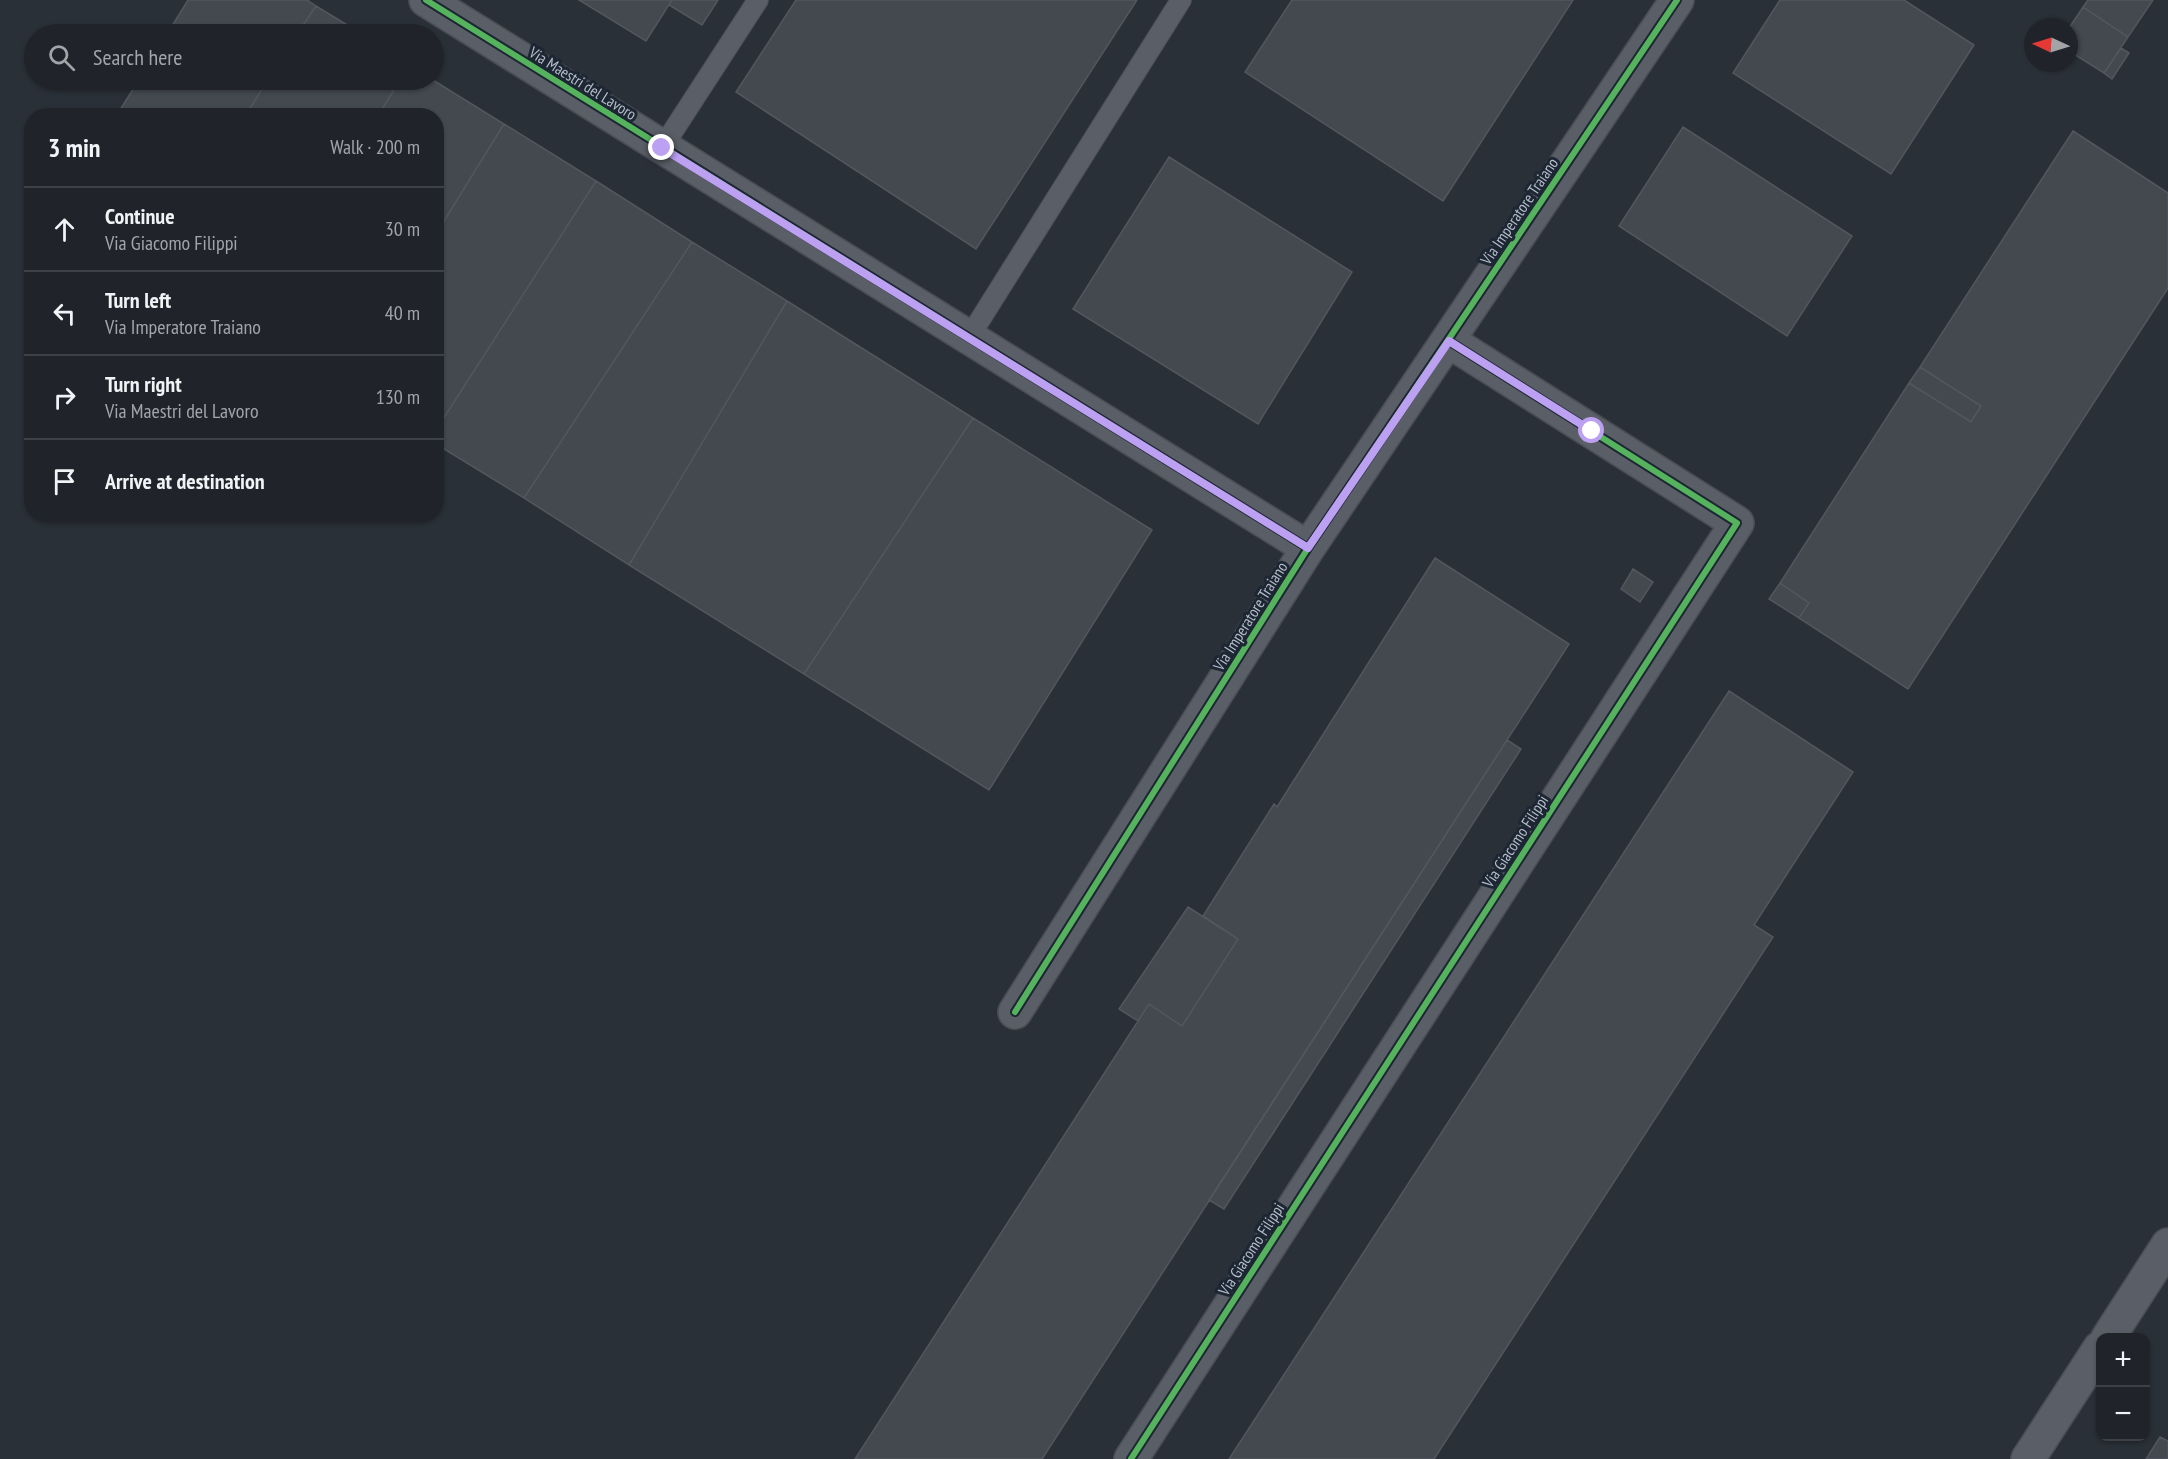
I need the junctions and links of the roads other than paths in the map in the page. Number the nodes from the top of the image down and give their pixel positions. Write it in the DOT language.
graph roads {
  1 [pos="426,0"];
  2 [pos="759,0"];
  3 [pos="1181,0"];
  4 [pos="1677,0"];
  5 [pos="662,148"];
  6 [pos="968,339"];
  7 [pos="1449,341"];
  8 [pos="1308,548"];
  9 [pos="1015,1012"];
  10 [pos="2168,1245"];
  11 [pos="2111,1333"];
  12 [pos="2096,1354"];
  13 [pos="1131,1459"];
  14 [pos="2028,1459"];
  1 -- 5 [label="street, Via Maestri del Lavoro"];
  2 -- 5 [label="lane"];
  3 -- 6 [label="lane"];
  4 -- 7 [label="street, Via Imperatore Traiano"];
  5 -- 6 [label="street, Via Maestri del Lavoro"];
  6 -- 8 [label="street, Via Maestri del Lavoro"];
  7 -- 8 [label="street, Via Imperatore Traiano"];
  7 -- 13 [label="street, Via Giacomo Filippi"];
  8 -- 9 [label="street, Via Imperatore Traiano"];
  10 -- 11 [label="street"];
  12 -- 14 [label="street"];
}
